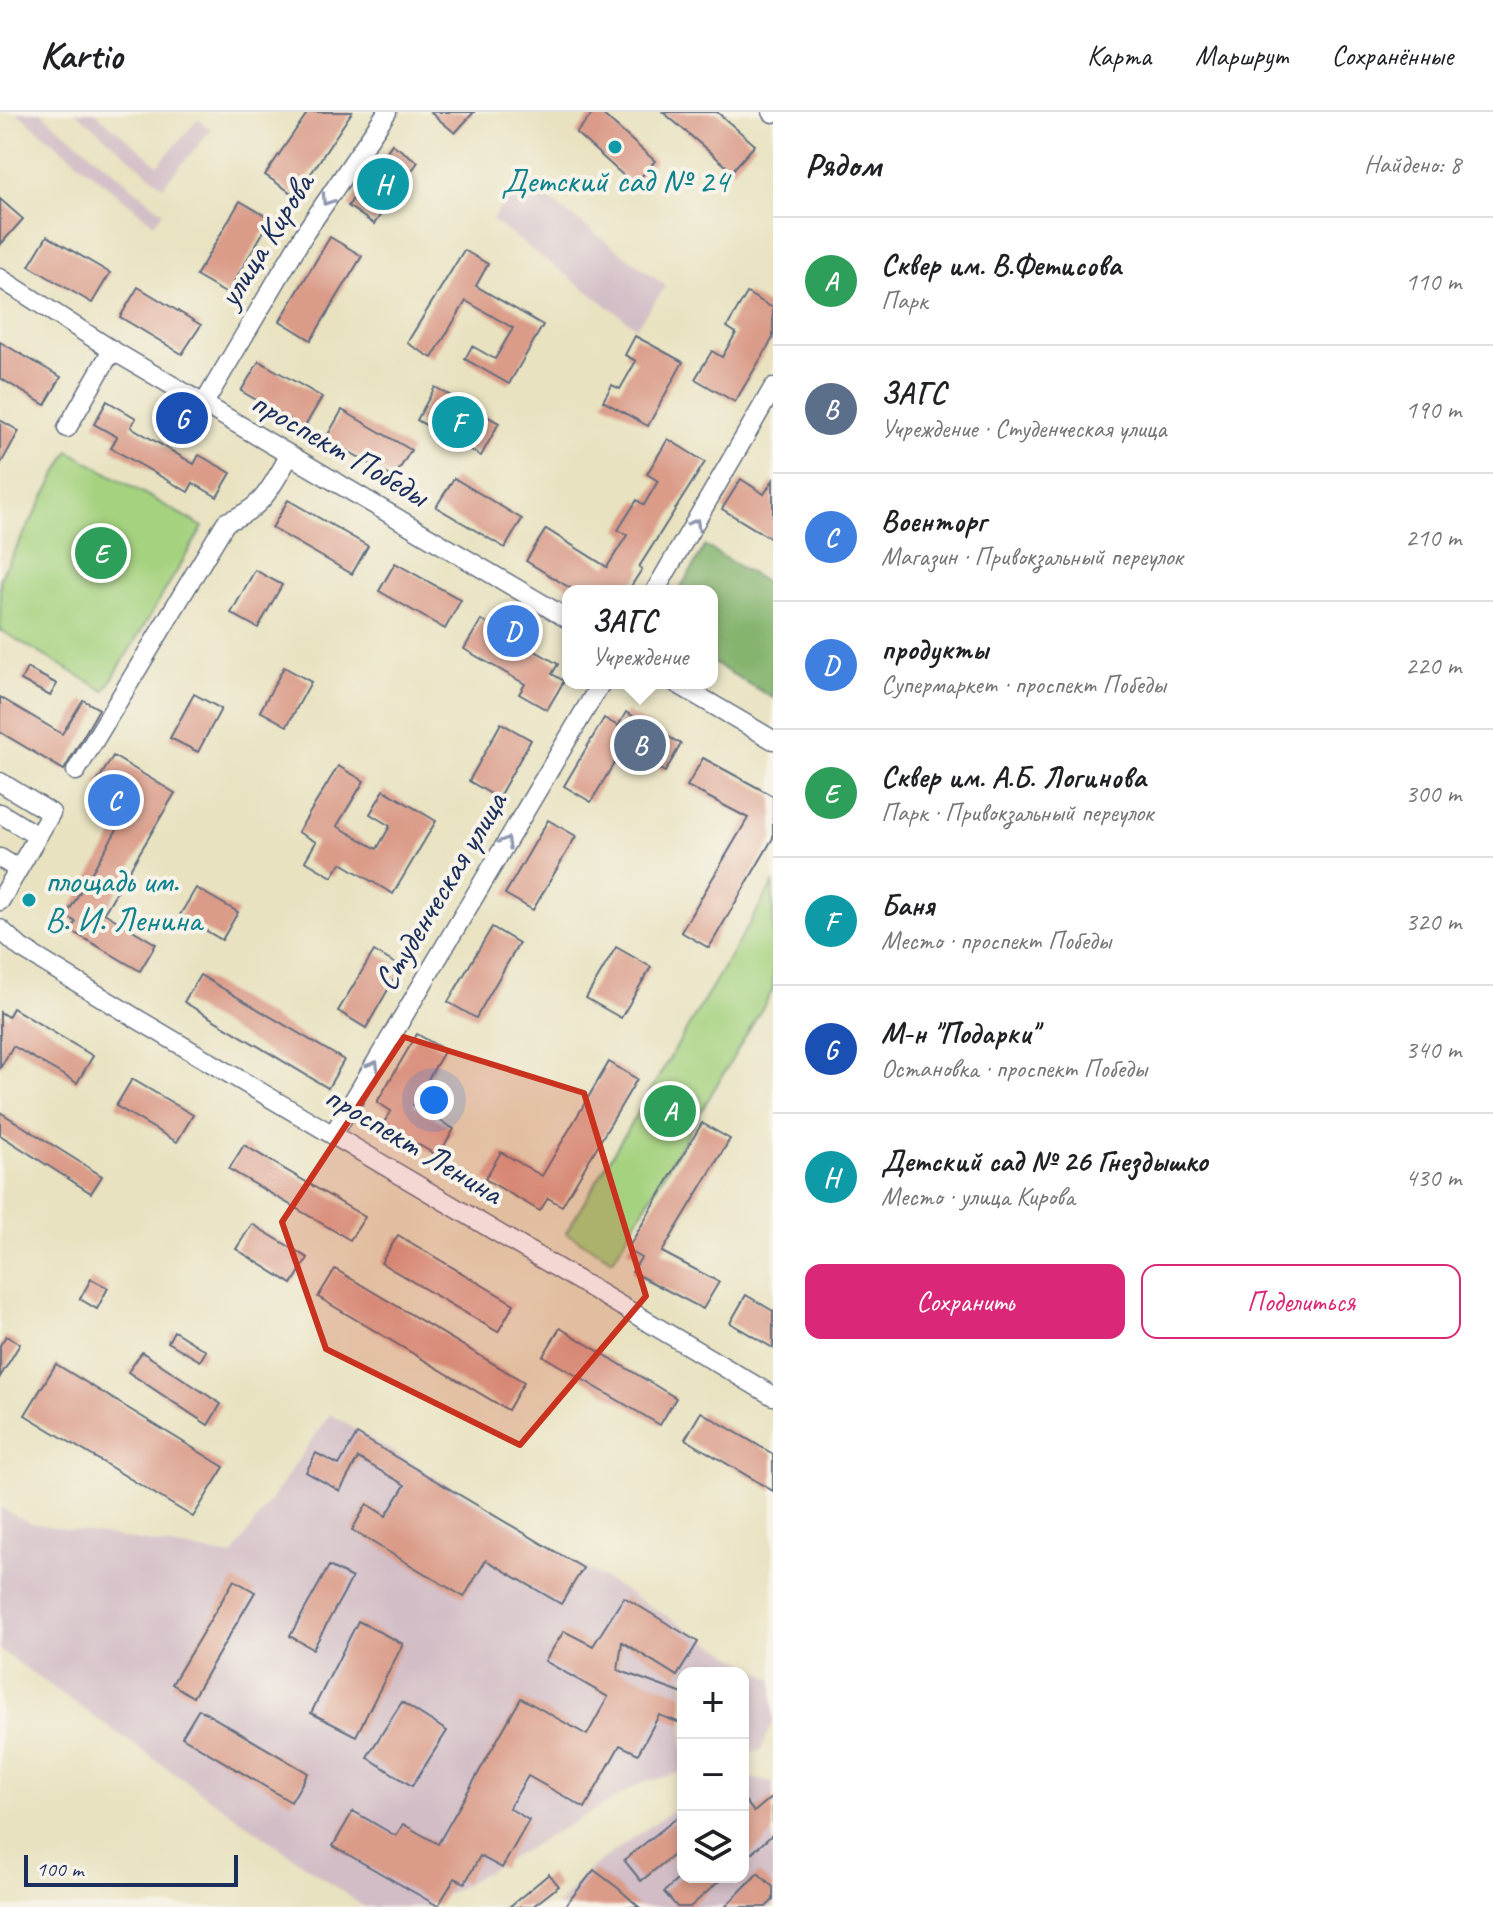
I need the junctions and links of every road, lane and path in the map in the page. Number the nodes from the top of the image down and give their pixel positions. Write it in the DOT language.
graph roads {
  1 [pos="387,112"];
  2 [pos="0,278"];
  3 [pos="112,350"];
  4 [pos="773,388"];
  5 [pos="203,405"];
  6 [pos="67,428"];
  7 [pos="290,455"];
  8 [pos="658,585"];
  9 [pos="562,615"];
  10 [pos="597,689"];
  11 [pos="686,689"];
  12 [pos="773,740"];
  13 [pos="76,771"];
  14 [pos="0,782"];
  15 [pos="0,813"];
  16 [pos="37,836"];
  17 [pos="0,858"];
  18 [pos="18,869"];
  19 [pos="0,901"];
  20 [pos="0,929"];
  21 [pos="0,941"];
  22 [pos="21,948"];
  23 [pos="334,1133"];
  24 [pos="773,1396"];
  1 -- 5 [label="street, улица Кирова, one-way"];
  2 -- 3 [label="street, проспект Победы"];
  3 -- 5 [label="street, проспект Победы"];
  3 -- 6 [label="street"];
  8 -- 4 [label="street, one-way"];
  5 -- 7 [label="street, проспект Победы"];
  7 -- 9 [label="street, проспект Победы"];
  7 -- 13 [label="street"];
  23 -- 10 [label="street, Студенческая улица, one-way"];
  11 -- 12 [label="street"];
  14 -- 16 [label="street"];
  15 -- 16 [label="street"];
  16 -- 18 [label="street"];
  17 -- 18 [label="street"];
  18 -- 19 [label="street"];
  20 -- 22 [label="street, проспект Ленина"];
  21 -- 22 [label="street, проспект Ленина"];
  22 -- 23 [label="street, проспект Ленина"];
  23 -- 24 [label="street, проспект Ленина"];
}
